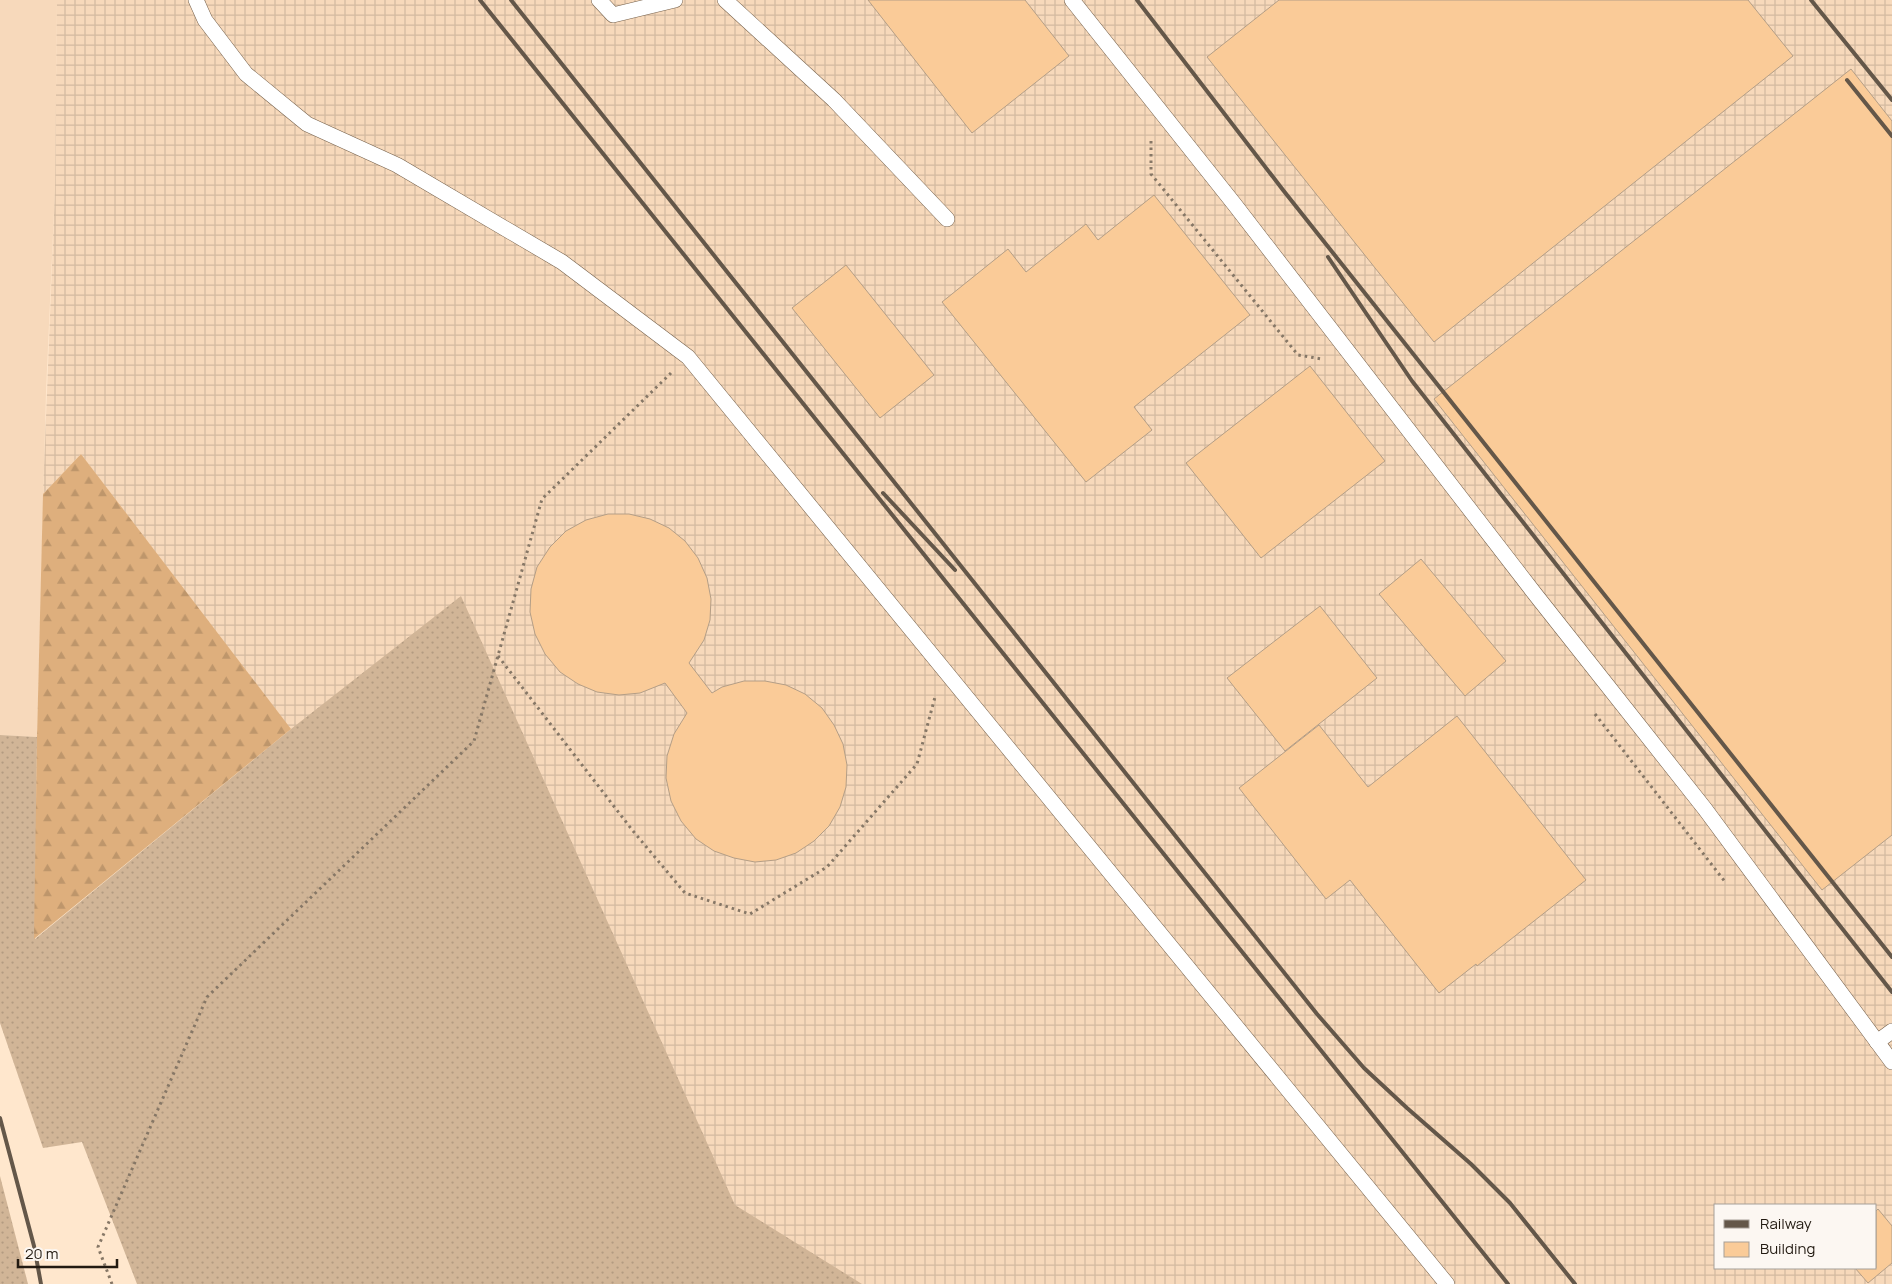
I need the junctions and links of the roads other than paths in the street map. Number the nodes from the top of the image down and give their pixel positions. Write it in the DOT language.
graph roads {
  1 [pos="196,0"];
  2 [pos="599,0"];
  3 [pos="675,0"];
  4 [pos="726,0"];
  5 [pos="1072,0"];
  6 [pos="947,219"];
  7 [pos="1892,1031"];
  8 [pos="1877,1042"];
  9 [pos="1892,1062"];
  10 [pos="1447,1284"];
  1 -- 10 [label="lane"];
  2 -- 3 [label="lane"];
  4 -- 6 [label="lane"];
  5 -- 8 [label="lane"];
  7 -- 8 [label="lane"];
  8 -- 9 [label="lane"];
}
